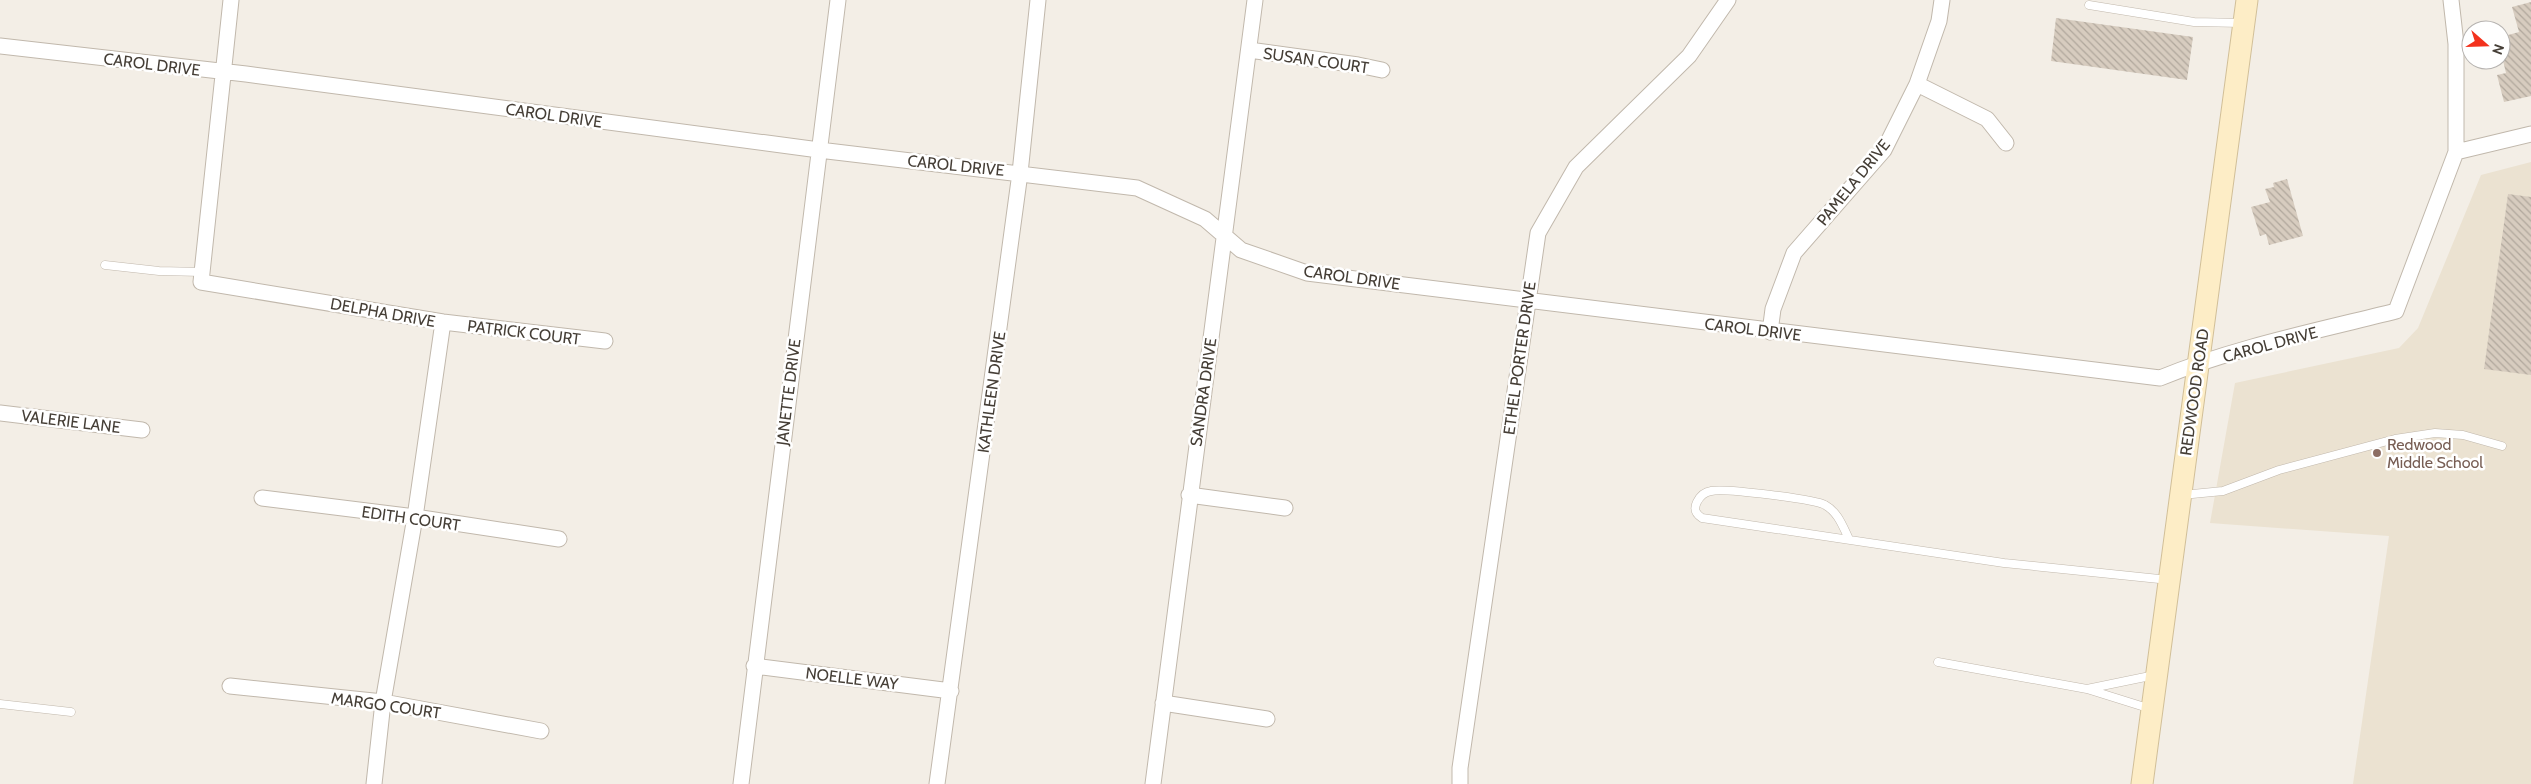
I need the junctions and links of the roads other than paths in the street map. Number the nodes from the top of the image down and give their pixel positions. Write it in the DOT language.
graph roads {
  1 [pos="231,0"];
  2 [pos="838,0"];
  3 [pos="1038,0"];
  4 [pos="1255,0"];
  5 [pos="1728,0"];
  6 [pos="1942,0"];
  7 [pos="2247,0"];
  8 [pos="2451,0"];
  9 [pos="2089,5"];
  10 [pos="2244,23"];
  11 [pos="0,46"];
  12 [pos="1249,50"];
  13 [pos="1382,70"];
  14 [pos="223,73"];
  15 [pos="1917,84"];
  16 [pos="2531,134"];
  17 [pos="2006,143"];
  18 [pos="819,150"];
  19 [pos="2456,152"];
  20 [pos="1020,173"];
  21 [pos="1224,236"];
  22 [pos="105,265"];
  23 [pos="202,272"];
  24 [pos="1527,300"];
  25 [pos="443,322"];
  26 [pos="1770,332"];
  27 [pos="605,341"];
  28 [pos="2199,362"];
  29 [pos="0,412"];
  30 [pos="142,430"];
  31 [pos="2502,446"];
  32 [pos="1189,495"];
  33 [pos="2180,496"];
  34 [pos="262,498"];
  35 [pos="1286,508"];
  36 [pos="415,518"];
  37 [pos="559,539"];
  38 [pos="1849,539"];
  39 [pos="2169,580"];
  40 [pos="1938,662"];
  41 [pos="754,666"];
  42 [pos="2157,675"];
  43 [pos="230,686"];
  44 [pos="2087,689"];
  45 [pos="951,691"];
  46 [pos="384,702"];
  47 [pos="1163,703"];
  48 [pos="0,704"];
  49 [pos="2152,710"];
  50 [pos="71,712"];
  51 [pos="1267,719"];
  52 [pos="540,731"];
  53 [pos="374,784"];
  54 [pos="741,784"];
  55 [pos="937,784"];
  56 [pos="1153,784"];
  57 [pos="1460,784"];
  58 [pos="2142,784"];
  1 -- 14 [label="street"];
  2 -- 18 [label="street, JANETTE DRIVE"];
  3 -- 20 [label="street, KATHLEEN DRIVE"];
  4 -- 12 [label="street, SANDRA DRIVE"];
  5 -- 24 [label="street, ETHEL PORTER DRIVE"];
  6 -- 15 [label="street, PAMELA DRIVE"];
  7 -- 10 [label="main road, REDWOOD ROAD"];
  8 -- 19 [label="street, CAROL DRIVE"];
  9 -- 10 [label="lane"];
  10 -- 28 [label="main road, REDWOOD ROAD"];
  11 -- 14 [label="street, CAROL DRIVE"];
  12 -- 13 [label="street, SUSAN COURT"];
  12 -- 21 [label="street, SANDRA DRIVE"];
  14 -- 18 [label="street, CAROL DRIVE"];
  14 -- 23 [label="street"];
  15 -- 17 [label="street"];
  15 -- 26 [label="street, PAMELA DRIVE"];
  16 -- 19 [label="street"];
  18 -- 20 [label="street, CAROL DRIVE"];
  18 -- 41 [label="street, JANETTE DRIVE"];
  19 -- 28 [label="street, CAROL DRIVE"];
  20 -- 21 [label="street, CAROL DRIVE"];
  20 -- 45 [label="street, KATHLEEN DRIVE"];
  21 -- 24 [label="street, CAROL DRIVE"];
  21 -- 32 [label="street, SANDRA DRIVE"];
  22 -- 23 [label="lane"];
  23 -- 25 [label="street, DELPHA DRIVE"];
  24 -- 26 [label="street, CAROL DRIVE"];
  24 -- 57 [label="street, ETHEL PORTER DRIVE"];
  25 -- 27 [label="street, PATRICK COURT"];
  25 -- 36 [label="street, DELPHA DRIVE"];
  26 -- 28 [label="street, CAROL DRIVE"];
  28 -- 33 [label="main road, REDWOOD ROAD"];
  29 -- 30 [label="street, VALERIE LANE"];
  31 -- 33 [label="lane"];
  32 -- 35 [label="street"];
  32 -- 47 [label="street, SANDRA DRIVE"];
  33 -- 39 [label="main road, REDWOOD ROAD"];
  34 -- 36 [label="street, EDITH COURT"];
  36 -- 37 [label="street, EDITH COURT"];
  36 -- 46 [label="street, DELPHA DRIVE"];
  38 -- 38 [label="lane"];
  38 -- 39 [label="lane"];
  39 -- 42 [label="main road, REDWOOD ROAD"];
  40 -- 44 [label="lane"];
  41 -- 45 [label="street, NOELLE WAY"];
  41 -- 54 [label="street, JANETTE DRIVE"];
  42 -- 44 [label="lane"];
  42 -- 49 [label="main road, REDWOOD ROAD"];
  43 -- 46 [label="street, MARGO COURT"];
  44 -- 49 [label="lane"];
  45 -- 55 [label="street, KATHLEEN DRIVE"];
  46 -- 52 [label="street, MARGO COURT"];
  46 -- 53 [label="street, DELPHA DRIVE"];
  47 -- 51 [label="street"];
  47 -- 56 [label="street, SANDRA DRIVE"];
  48 -- 50 [label="lane"];
  49 -- 58 [label="main road, REDWOOD ROAD"];
}
